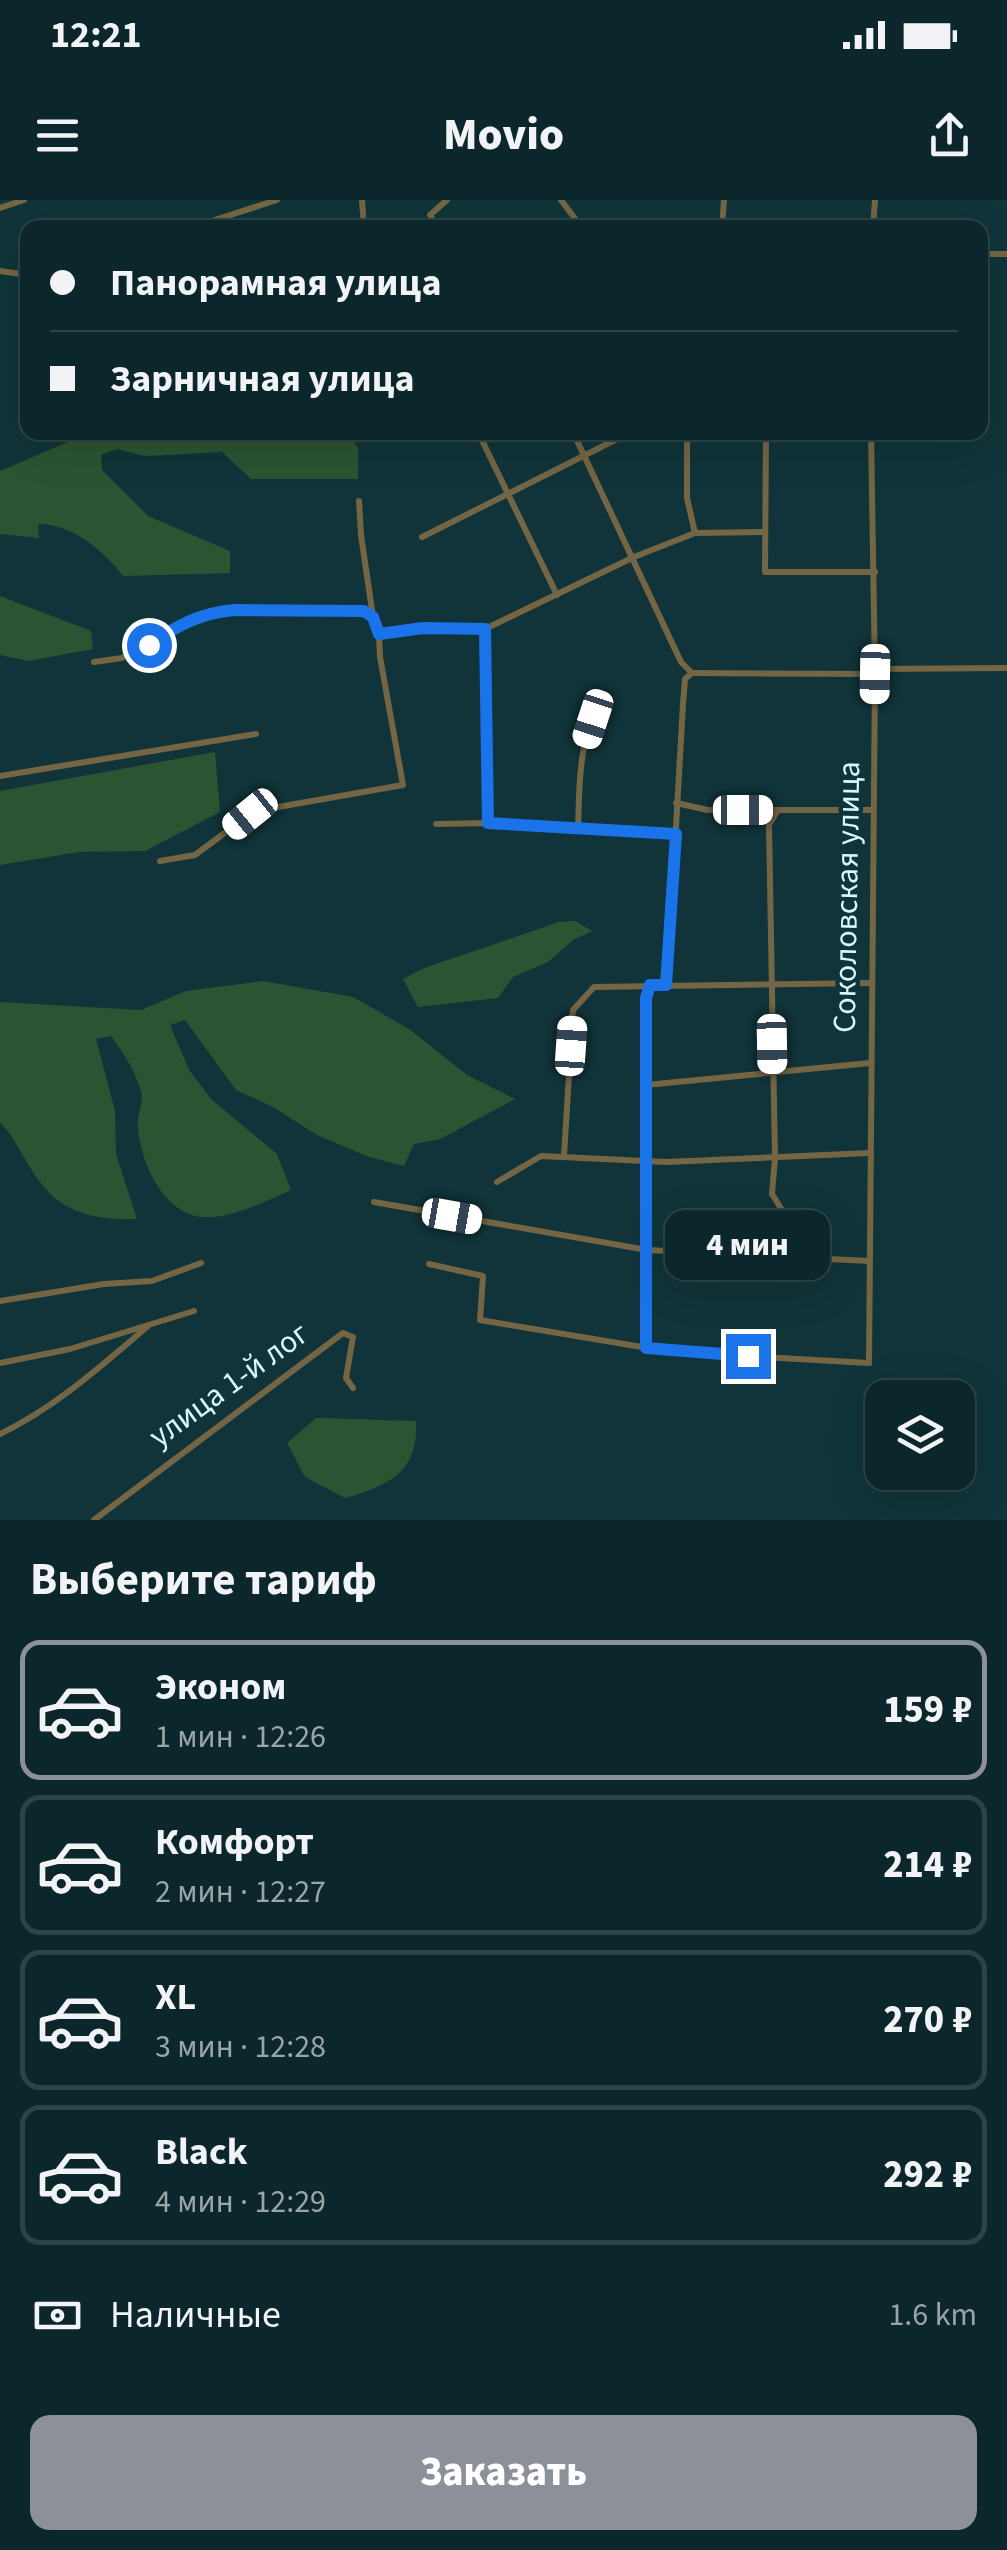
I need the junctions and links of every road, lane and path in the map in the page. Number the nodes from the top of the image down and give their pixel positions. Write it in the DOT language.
graph roads {
  1 [pos="24,200"];
  2 [pos="277,200"];
  3 [pos="447,200"];
  4 [pos="560,200"];
  5 [pos="0,208"];
  6 [pos="215,220"];
  7 [pos="433,220"];
  8 [pos="576,220"];
  9 [pos="482,440"];
  10 [pos="577,440"];
  11 [pos="614,440"];
  12 [pos="686,440"];
  13 [pos="766,440"];
  14 [pos="871,440"];
  15 [pos="585,458"];
  16 [pos="508,494"];
  17 [pos="360,501"];
  18 [pos="765,532"];
  19 [pos="695,533"];
  20 [pos="422,537"];
  21 [pos="634,557"];
  22 [pos="875,572"];
  23 [pos="557,595"];
  24 [pos="373,617"];
  25 [pos="485,629"];
  26 [pos="379,634"];
  27 [pos="94,662"];
  28 [pos="1007,668"];
  29 [pos="875,672"];
  30 [pos="692,673"];
  31 [pos="609,698"];
  32 [pos="256,734"];
  33 [pos="0,776"];
  34 [pos="676,803"];
  35 [pos="778,810"];
  36 [pos="873,810"];
  37 [pos="488,823"];
  38 [pos="436,824"];
  39 [pos="578,828"];
  40 [pos="676,834"];
  41 [pos="160,861"];
  42 [pos="872,983"];
  43 [pos="771,984"];
  44 [pos="650,985"];
  45 [pos="666,985"];
  46 [pos="870,1063"];
  47 [pos="772,1073"];
  48 [pos="646,1085"];
  49 [pos="870,1153"];
  50 [pos="564,1156"];
  51 [pos="776,1158"];
  52 [pos="648,1160"];
  53 [pos="497,1182"];
  54 [pos="374,1202"];
  55 [pos="647,1250"];
  56 [pos="783,1258"];
  57 [pos="869,1262"];
  58 [pos="201,1263"];
  59 [pos="429,1264"];
  60 [pos="0,1301"];
  61 [pos="194,1311"];
  62 [pos="151,1324"];
  63 [pos="646,1348"];
  64 [pos="0,1363"];
  65 [pos="353,1388"];
  66 [pos="0,1434"];
  67 [pos="94,1520"];
  1 -- 5 [label="street"];
  2 -- 6 [label="street"];
  3 -- 7 [label="street"];
  4 -- 8 [label="street"];
  9 -- 16 [label="street"];
  10 -- 15 [label="street"];
  11 -- 15 [label="street"];
  12 -- 19 [label="street"];
  13 -- 18 [label="street"];
  14 -- 22 [label="street, Соколовская улица"];
  15 -- 16 [label="street"];
  15 -- 21 [label="street"];
  16 -- 20 [label="street"];
  16 -- 23 [label="street"];
  17 -- 24 [label="street"];
  18 -- 19 [label="street"];
  18 -- 22 [label="street"];
  19 -- 21 [label="street"];
  21 -- 23 [label="street"];
  21 -- 30 [label="street"];
  22 -- 29 [label="street, Соколовская улица"];
  23 -- 25 [label="street"];
  24 -- 26 [label="street"];
  24 -- 27 [label="street"];
  25 -- 26 [label="street"];
  25 -- 37 [label="street"];
  26 -- 41 [label="street"];
  28 -- 29 [label="street"];
  29 -- 30 [label="street"];
  29 -- 36 [label="street, Соколовская улица"];
  30 -- 34 [label="street"];
  31 -- 39 [label="street"];
  32 -- 33 [label="street"];
  34 -- 35 [label="street"];
  34 -- 40 [label="street"];
  35 -- 36 [label="street"];
  35 -- 43 [label="street"];
  36 -- 42 [label="street, Соколовская улица"];
  37 -- 38 [label="street"];
  37 -- 39 [label="street"];
  39 -- 40 [label="street"];
  40 -- 45 [label="street"];
  42 -- 43 [label="street"];
  42 -- 46 [label="street, Соколовская улица"];
  43 -- 45 [label="street"];
  43 -- 47 [label="street"];
  44 -- 45 [label="street"];
  44 -- 48 [label="street"];
  44 -- 50 [label="street"];
  46 -- 47 [label="street"];
  46 -- 49 [label="street, Соколовская улица"];
  47 -- 48 [label="street"];
  47 -- 51 [label="street"];
  48 -- 52 [label="street"];
  49 -- 51 [label="street"];
  49 -- 57 [label="street, Соколовская улица"];
  50 -- 52 [label="street"];
  50 -- 53 [label="street"];
  51 -- 52 [label="street"];
  51 -- 56 [label="street"];
  52 -- 55 [label="street"];
  54 -- 55 [label="street"];
  55 -- 56 [label="street"];
  55 -- 63 [label="street"];
  56 -- 57 [label="street"];
  57 -- 63 [label="street, Соколовская улица"];
  58 -- 60 [label="street"];
  59 -- 63 [label="street"];
  61 -- 62 [label="street"];
  62 -- 64 [label="street"];
  62 -- 66 [label="street"];
  65 -- 67 [label="street, улица 1-й лог"];
}
